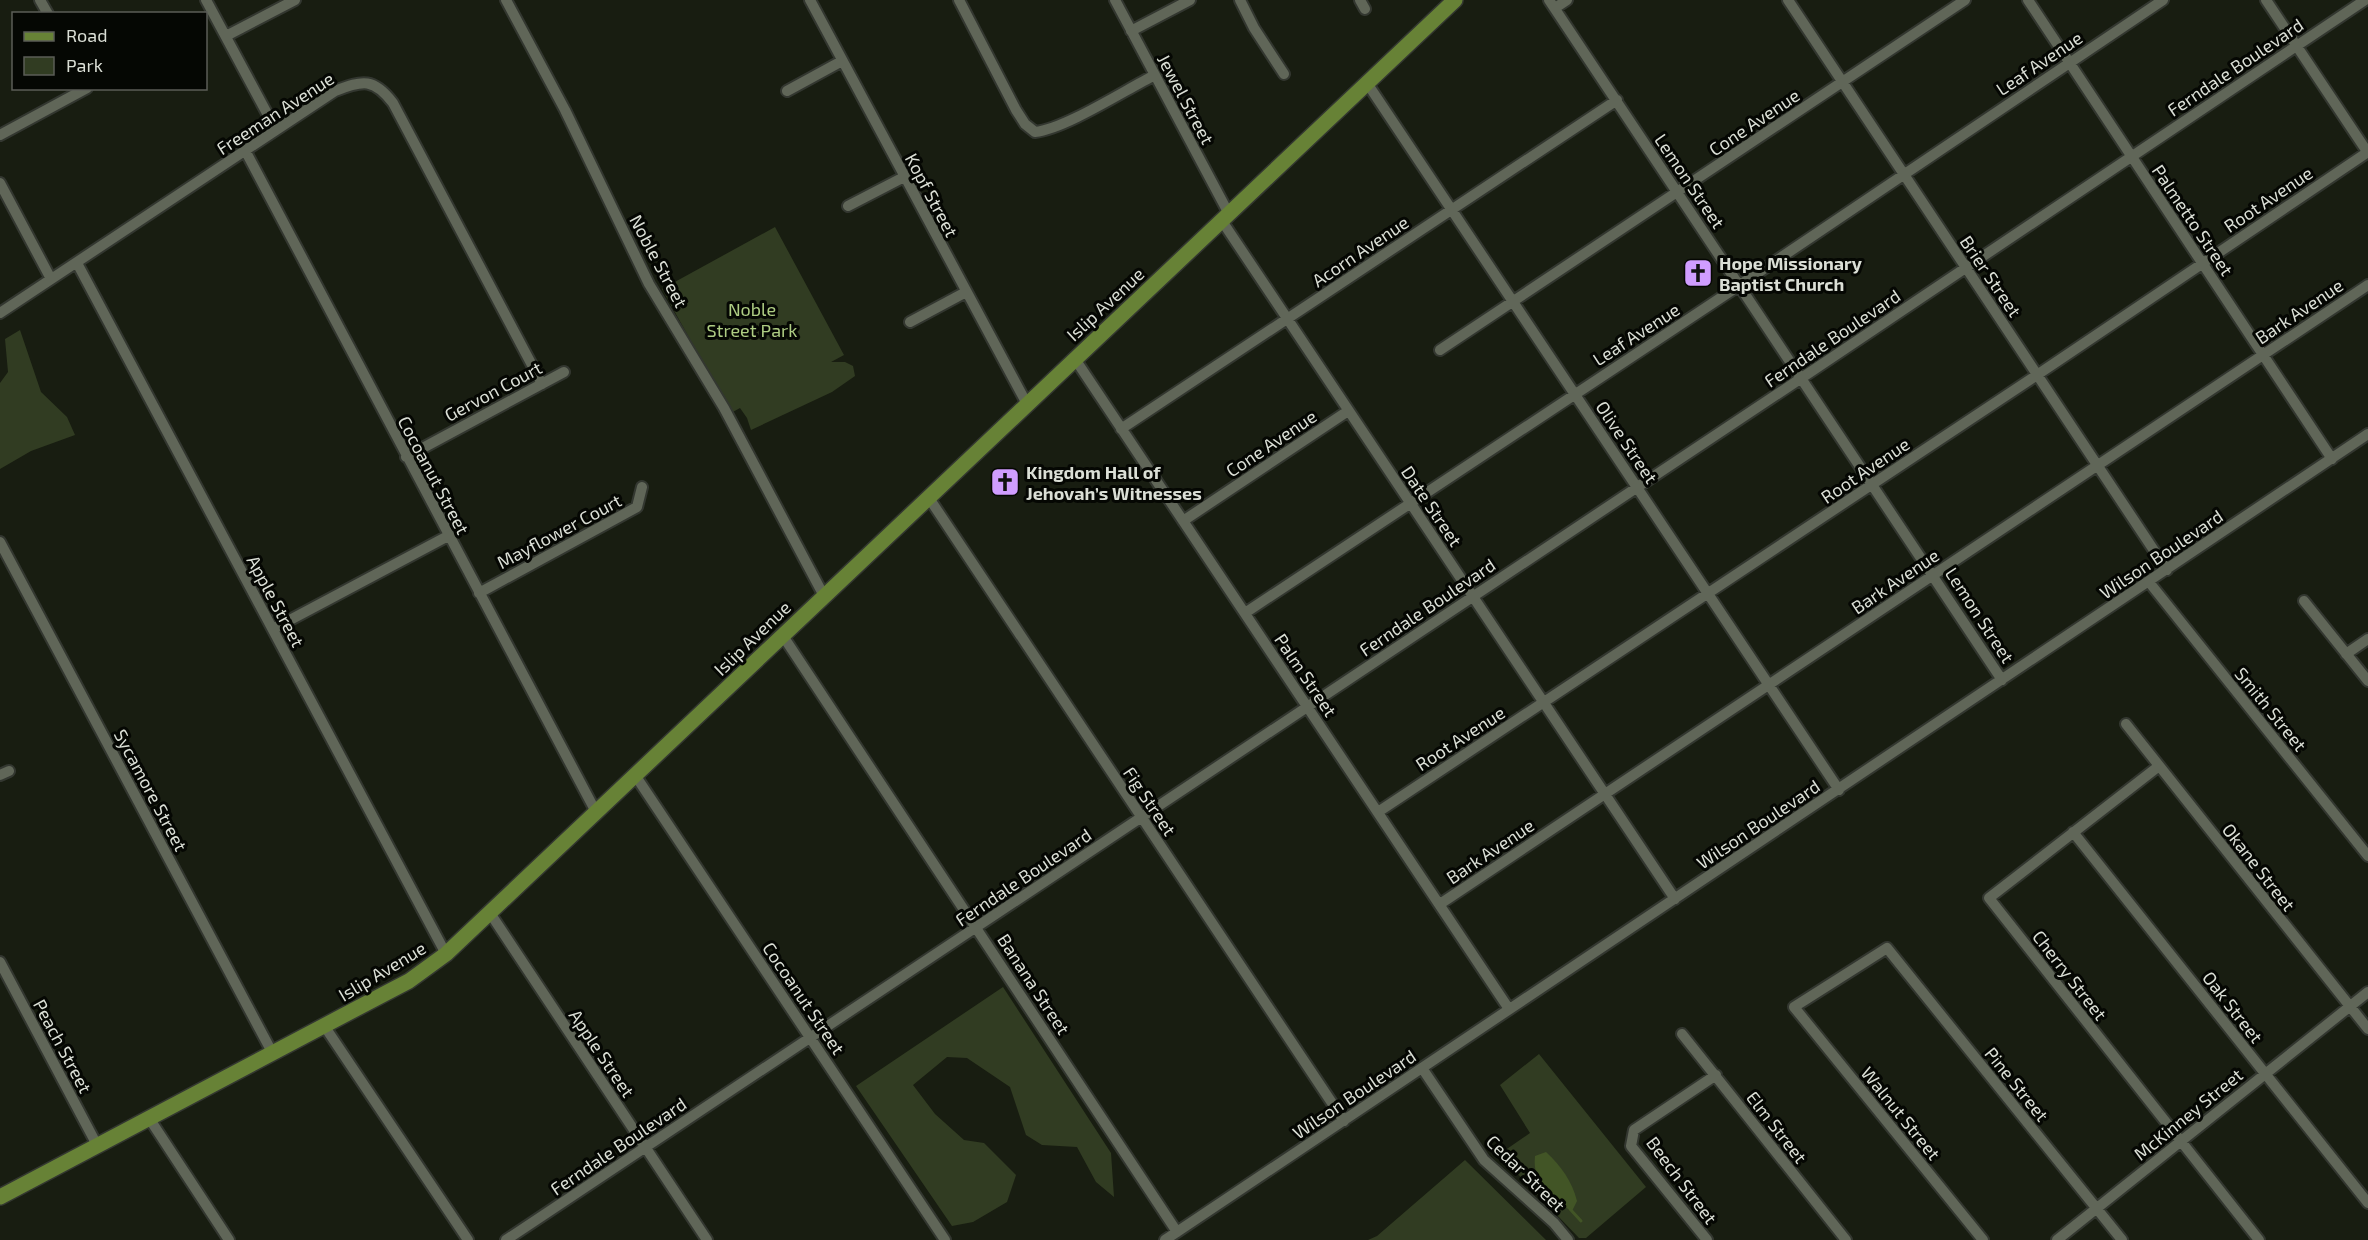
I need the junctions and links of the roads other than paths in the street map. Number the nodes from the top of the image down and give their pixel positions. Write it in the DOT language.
graph roads {
  1 [pos="206,0"];
  2 [pos="295,0"];
  3 [pos="506,0"];
  4 [pos="810,0"];
  5 [pos="959,0"];
  6 [pos="1115,0"];
  7 [pos="1190,0"];
  8 [pos="1240,0"];
  9 [pos="1455,0"];
  10 [pos="1567,0"];
  11 [pos="1788,0"];
  12 [pos="1965,0"];
  13 [pos="2028,0"];
  14 [pos="2163,0"];
  15 [pos="2266,0"];
  16 [pos="2365,0"];
  17 [pos="1552,4"];
  18 [pos="217,20"];
  19 [pos="207,25"];
  20 [pos="1131,31"];
  21 [pos="226,36"];
  22 [pos="2297,46"];
  23 [pos="842,61"];
  24 [pos="2069,63"];
  25 [pos="1284,74"];
  26 [pos="1155,75"];
  27 [pos="1842,82"];
  28 [pos="1367,83"];
  29 [pos="83,90"];
  30 [pos="787,91"];
  31 [pos="1617,100"];
  32 [pos="276,130"];
  33 [pos="0,135"];
  34 [pos="246,152"];
  35 [pos="2368,152"];
  36 [pos="2131,157"];
  37 [pos="1904,174"];
  38 [pos="904,177"];
  39 [pos="0,183"];
  40 [pos="1678,192"];
  41 [pos="848,207"];
  42 [pos="1452,210"];
  43 [pos="1226,217"];
  44 [pos="77,263"];
  45 [pos="2202,263"];
  46 [pos="1966,268"];
  47 [pos="51,279"];
  48 [pos="1740,285"];
  49 [pos="2368,285"];
  50 [pos="966,292"];
  51 [pos="1513,302"];
  52 [pos="0,313"];
  53 [pos="1288,320"];
  54 [pos="910,322"];
  55 [pos="1440,350"];
  56 [pos="2264,355"];
  57 [pos="1075,359"];
  58 [pos="564,372"];
  59 [pos="2037,375"];
  60 [pos="1802,378"];
  61 [pos="542,384"];
  62 [pos="1575,394"];
  63 [pos="1027,404"];
  64 [pos="1348,411"];
  65 [pos="1121,429"];
  66 [pos="2368,434"];
  67 [pos="406,457"];
  68 [pos="2332,459"];
  69 [pos="2099,466"];
  70 [pos="1872,484"];
  71 [pos="642,487"];
  72 [pos="1637,487"];
  73 [pos="929,498"];
  74 [pos="1410,503"];
  75 [pos="1183,521"];
  76 [pos="448,536"];
  77 [pos="0,542"];
  78 [pos="2167,570"];
  79 [pos="1934,575"];
  80 [pos="2149,582"];
  81 [pos="479,593"];
  82 [pos="1708,593"];
  83 [pos="824,596"];
  84 [pos="1473,597"];
  85 [pos="2304,601"];
  86 [pos="1245,613"];
  87 [pos="273,629"];
  88 [pos="783,636"];
  89 [pos="2368,639"];
  90 [pos="2346,654"];
  91 [pos="2002,680"];
  92 [pos="2368,681"];
  93 [pos="1770,684"];
  94 [pos="1544,703"];
  95 [pos="1307,707"];
  96 [pos="2126,724"];
  97 [pos="2158,766"];
  98 [pos="635,775"];
  99 [pos="1839,790"];
  100 [pos="1605,794"];
  101 [pos="596,812"];
  102 [pos="1378,812"];
  103 [pos="1142,818"];
  104 [pos="2073,832"];
  105 [pos="2368,856"];
  106 [pos="1675,899"];
  107 [pos="1440,904"];
  108 [pos="490,914"];
  109 [pos="977,927"];
  110 [pos="446,954"];
  111 [pos="0,962"];
  112 [pos="2368,992"];
  113 [pos="1794,1007"];
  114 [pos="2350,1007"];
  115 [pos="1509,1010"];
  116 [pos="325,1027"];
  117 [pos="2368,1029"];
  118 [pos="1682,1034"];
  119 [pos="810,1038"];
  120 [pos="273,1054"];
  121 [pos="1422,1068"];
  122 [pos="2265,1074"];
  123 [pos="1716,1075"];
  124 [pos="149,1118"];
  125 [pos="1344,1121"];
  126 [pos="2181,1142"];
  127 [pos="97,1145"];
  128 [pos="645,1148"];
  129 [pos="0,1197"];
  130 [pos="2368,1203"];
  131 [pos="2097,1208"];
  132 [pos="1177,1232"];
  133 [pos="230,1240"];
  134 [pos="468,1240"];
  135 [pos="506,1240"];
  136 [pos="707,1240"];
  137 [pos="945,1240"];
  138 [pos="1165,1240"];
  139 [pos="1568,1240"];
  140 [pos="1707,1240"];
  141 [pos="1846,1240"];
  142 [pos="1983,1240"];
  143 [pos="2057,1240"];
  144 [pos="2122,1240"];
  145 [pos="2259,1240"];
  1 -- 18 [label="street"];
  2 -- 21 [label="street"];
  3 -- 83 [label="street, Noble Street"];
  4 -- 23 [label="street, Kopf Street"];
  5 -- 26 [label="street"];
  6 -- 20 [label="street, Jewel Street"];
  7 -- 20 [label="street"];
  8 -- 25 [label="street"];
  9 -- 28 [label="main road, Islip Avenue"];
  10 -- 17 [label="street"];
  11 -- 27 [label="street, Brier Street"];
  12 -- 27 [label="street, Cone Avenue"];
  13 -- 24 [label="street, Palmetto Street"];
  14 -- 24 [label="street, Leaf Avenue"];
  15 -- 22 [label="street"];
  16 -- 22 [label="street, Ferndale Boulevard"];
  17 -- 31 [label="street, Lemon Street"];
  18 -- 19 [label="street"];
  18 -- 21 [label="street"];
  20 -- 26 [label="street, Jewel Street"];
  21 -- 32 [label="street"];
  22 -- 35 [label="street"];
  22 -- 36 [label="street, Ferndale Boulevard"];
  23 -- 30 [label="street"];
  23 -- 38 [label="street, Kopf Street"];
  24 -- 36 [label="street, Palmetto Street"];
  24 -- 37 [label="street, Leaf Avenue"];
  26 -- 43 [label="street, Jewel Street"];
  27 -- 37 [label="street, Brier Street"];
  27 -- 40 [label="street, Cone Avenue"];
  28 -- 42 [label="street, Olive Street"];
  28 -- 43 [label="main road, Islip Avenue"];
  29 -- 33 [label="street"];
  31 -- 40 [label="street, Lemon Street"];
  31 -- 42 [label="street, Acorn Avenue"];
  32 -- 34 [label="street, Freeman Avenue"];
  32 -- 61 [label="street, Freeman Avenue"];
  34 -- 44 [label="street, Freeman Avenue"];
  34 -- 67 [label="street, Cocoanut Street"];
  35 -- 45 [label="street, Root Avenue"];
  36 -- 45 [label="street, Palmetto Street"];
  36 -- 46 [label="street, Ferndale Boulevard"];
  37 -- 46 [label="street, Brier Street"];
  37 -- 48 [label="street, Leaf Avenue"];
  38 -- 41 [label="street"];
  38 -- 50 [label="street, Kopf Street"];
  39 -- 47 [label="street"];
  40 -- 48 [label="street, Lemon Street"];
  40 -- 51 [label="street, Cone Avenue"];
  42 -- 51 [label="street, Olive Street"];
  42 -- 53 [label="street, Acorn Avenue"];
  43 -- 53 [label="street, Date Street"];
  43 -- 57 [label="main road, Islip Avenue"];
  44 -- 47 [label="street, Freeman Avenue"];
  44 -- 87 [label="street, Apple Street"];
  45 -- 56 [label="street, Palmetto Street"];
  45 -- 59 [label="street, Root Avenue"];
  46 -- 59 [label="street, Brier Street"];
  46 -- 60 [label="street, Ferndale Boulevard"];
  47 -- 52 [label="street, Freeman Avenue"];
  48 -- 60 [label="street, Lemon Street"];
  48 -- 62 [label="street, Leaf Avenue"];
  49 -- 56 [label="street, Bark Avenue"];
  50 -- 54 [label="street"];
  50 -- 63 [label="street, Kopf Street"];
  51 -- 55 [label="street, Cone Avenue"];
  51 -- 62 [label="street, Olive Street"];
  53 -- 64 [label="street, Date Street"];
  53 -- 65 [label="street, Acorn Avenue"];
  56 -- 68 [label="street, Palmetto Street"];
  56 -- 69 [label="street, Bark Avenue"];
  57 -- 63 [label="main road, Islip Avenue"];
  57 -- 65 [label="street, Palm Street"];
  58 -- 61 [label="street, Gervon Court"];
  59 -- 69 [label="street, Brier Street"];
  59 -- 70 [label="street, Root Avenue"];
  60 -- 70 [label="street, Lemon Street"];
  60 -- 72 [label="street, Ferndale Boulevard"];
  61 -- 67 [label="street, Gervon Court"];
  62 -- 72 [label="street, Olive Street"];
  62 -- 74 [label="street, Leaf Avenue"];
  63 -- 73 [label="main road, Islip Avenue"];
  64 -- 74 [label="street, Date Street"];
  64 -- 75 [label="street, Cone Avenue"];
  65 -- 75 [label="street, Palm Street"];
  66 -- 68 [label="street, Wilson Boulevard"];
  67 -- 76 [label="street, Cocoanut Street"];
  68 -- 78 [label="street, Wilson Boulevard"];
  69 -- 78 [label="street, Brier Street"];
  69 -- 79 [label="street, Bark Avenue"];
  70 -- 79 [label="street, Lemon Street"];
  70 -- 82 [label="street, Root Avenue"];
  71 -- 81 [label="street, Mayflower Court"];
  72 -- 82 [label="street, Olive Street"];
  72 -- 84 [label="street, Ferndale Boulevard"];
  73 -- 83 [label="main road, Islip Avenue"];
  73 -- 103 [label="street, Fig Street"];
  74 -- 84 [label="street, Date Street"];
  74 -- 86 [label="street, Leaf Avenue"];
  75 -- 86 [label="street, Palm Street"];
  76 -- 81 [label="street, Cocoanut Street"];
  76 -- 87 [label="street"];
  77 -- 120 [label="street, Sycamore Street"];
  78 -- 80 [label="street, Wilson Boulevard"];
  79 -- 91 [label="street, Lemon Street"];
  79 -- 93 [label="street, Bark Avenue"];
  80 -- 91 [label="street, Wilson Boulevard"];
  80 -- 105 [label="street, Smith Street"];
  81 -- 101 [label="street, Cocoanut Street"];
  82 -- 93 [label="street, Olive Street"];
  82 -- 94 [label="street, Root Avenue"];
  83 -- 88 [label="main road, Islip Avenue"];
  84 -- 94 [label="street, Date Street"];
  84 -- 95 [label="street, Ferndale Boulevard"];
  85 -- 90 [label="street"];
  86 -- 95 [label="street, Palm Street"];
  87 -- 110 [label="street, Apple Street"];
  88 -- 98 [label="main road, Islip Avenue"];
  88 -- 109 [label="street, Banana Street"];
  89 -- 90 [label="street"];
  90 -- 92 [label="street"];
  91 -- 99 [label="street, Wilson Boulevard"];
  93 -- 99 [label="street, Olive Street"];
  93 -- 100 [label="street, Bark Avenue"];
  94 -- 100 [label="street, Date Street"];
  94 -- 102 [label="street, Root Avenue"];
  95 -- 102 [label="street, Palm Street"];
  95 -- 103 [label="street, Ferndale Boulevard"];
  96 -- 97 [label="street, Okane Street"];
  97 -- 104 [label="street, Cherry Street"];
  97 -- 114 [label="street, Okane Street"];
  98 -- 101 [label="main road, Islip Avenue"];
  98 -- 119 [label="street, Cocoanut Street"];
  99 -- 106 [label="street, Wilson Boulevard"];
  100 -- 106 [label="street, Date Street"];
  100 -- 107 [label="street, Bark Avenue"];
  101 -- 108 [label="main road, Islip Avenue"];
  102 -- 107 [label="street, Palm Street"];
  103 -- 109 [label="street, Ferndale Boulevard"];
  103 -- 125 [label="street, Fig Street"];
  104 -- 122 [label="street, Oak Street"];
  104 -- 126 [label="street, Cherry Street"];
  106 -- 115 [label="street, Wilson Boulevard"];
  107 -- 115 [label="street, Palm Street"];
  108 -- 110 [label="main road, Islip Avenue"];
  108 -- 128 [label="street, Apple Street"];
  109 -- 119 [label="street, Ferndale Boulevard"];
  109 -- 132 [label="street, Banana Street"];
  110 -- 116 [label="main road, Islip Avenue"];
  111 -- 127 [label="street, Peach Street"];
  112 -- 114 [label="street, McKinney Street"];
  113 -- 131 [label="street, Pine Street"];
  113 -- 142 [label="street, Walnut Street"];
  114 -- 117 [label="street, Okane Street"];
  114 -- 122 [label="street, McKinney Street"];
  115 -- 121 [label="street, Wilson Boulevard"];
  116 -- 120 [label="main road, Islip Avenue"];
  116 -- 134 [label="street"];
  118 -- 123 [label="street, Elm Street"];
  119 -- 128 [label="street, Ferndale Boulevard"];
  119 -- 137 [label="street, Cocoanut Street"];
  120 -- 124 [label="main road, Islip Avenue"];
  121 -- 125 [label="street, Wilson Boulevard"];
  121 -- 139 [label="street, Cedar Street"];
  122 -- 126 [label="street, McKinney Street"];
  122 -- 130 [label="street, Oak Street"];
  123 -- 140 [label="street, Beech Street"];
  123 -- 141 [label="street, Elm Street"];
  124 -- 127 [label="main road, Islip Avenue"];
  124 -- 133 [label="street"];
  125 -- 132 [label="street, Wilson Boulevard"];
  126 -- 131 [label="street, McKinney Street"];
  126 -- 145 [label="street, Cherry Street"];
  127 -- 129 [label="main road, Islip Avenue"];
  128 -- 135 [label="street, Ferndale Boulevard"];
  128 -- 136 [label="street, Apple Street"];
  131 -- 143 [label="street, McKinney Street"];
  131 -- 144 [label="street, Pine Street"];
  132 -- 138 [label="street, Wilson Boulevard"];
}
